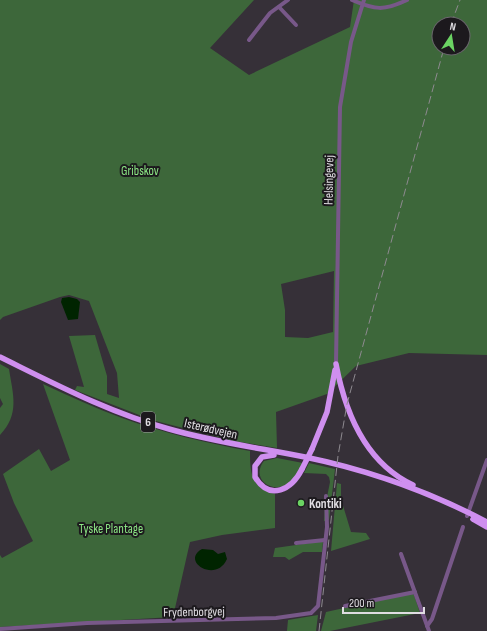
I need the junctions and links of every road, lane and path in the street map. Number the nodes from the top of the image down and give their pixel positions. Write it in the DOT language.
graph roads {
  1 [pos="288,0"];
  2 [pos="352,0"];
  3 [pos="407,0"];
  4 [pos="363,2"];
  5 [pos="279,7"];
  6 [pos="296,25"];
  7 [pos="249,40"];
  8 [pos="0,357"];
  9 [pos="336,364"];
  10 [pos="487,460"];
  11 [pos="395,482"];
  12 [pos="425,494"];
  13 [pos="326,496"];
  14 [pos="441,499"];
  15 [pos="468,514"];
  16 [pos="487,522"];
  17 [pos="463,527"];
  18 [pos="487,527"];
  19 [pos="325,540"];
  20 [pos="296,543"];
  21 [pos="401,554"];
  22 [pos="415,592"];
  23 [pos="345,606"];
  24 [pos="427,626"];
  25 [pos="0,629"];
  26 [pos="429,631"];
  1 -- 5 [label="street"];
  2 -- 4 [label="street"];
  3 -- 4 [label="street"];
  4 -- 9 [label="street, Helsingevej"];
  5 -- 6 [label="street"];
  5 -- 7 [label="street"];
  8 -- 11 [label="highway, Isterødvejen / 6"];
  9 -- 11 [label="highway, bridge"];
  9 -- 14 [label="highway"];
  10 -- 15 [label="street"];
  11 -- 12 [label="highway, Isterødvejen / 6"];
  12 -- 14 [label="highway, Isterødvejen / 6"];
  12 -- 15 [label="highway, Isterødvejen"];
  13 -- 19 [label="street, Frydenborgvej"];
  14 -- 15 [label="highway, Isterødvejen / 6"];
  15 -- 16 [label="highway, Isterødvejen / 6"];
  15 -- 18 [label="highway, Isterødvejen"];
  17 -- 24 [label="street"];
  19 -- 20 [label="street"];
  19 -- 25 [label="street, Frydenborgvej"];
  21 -- 22 [label="street"];
  22 -- 23 [label="street"];
  22 -- 24 [label="street"];
  24 -- 26 [label="street"];
}
